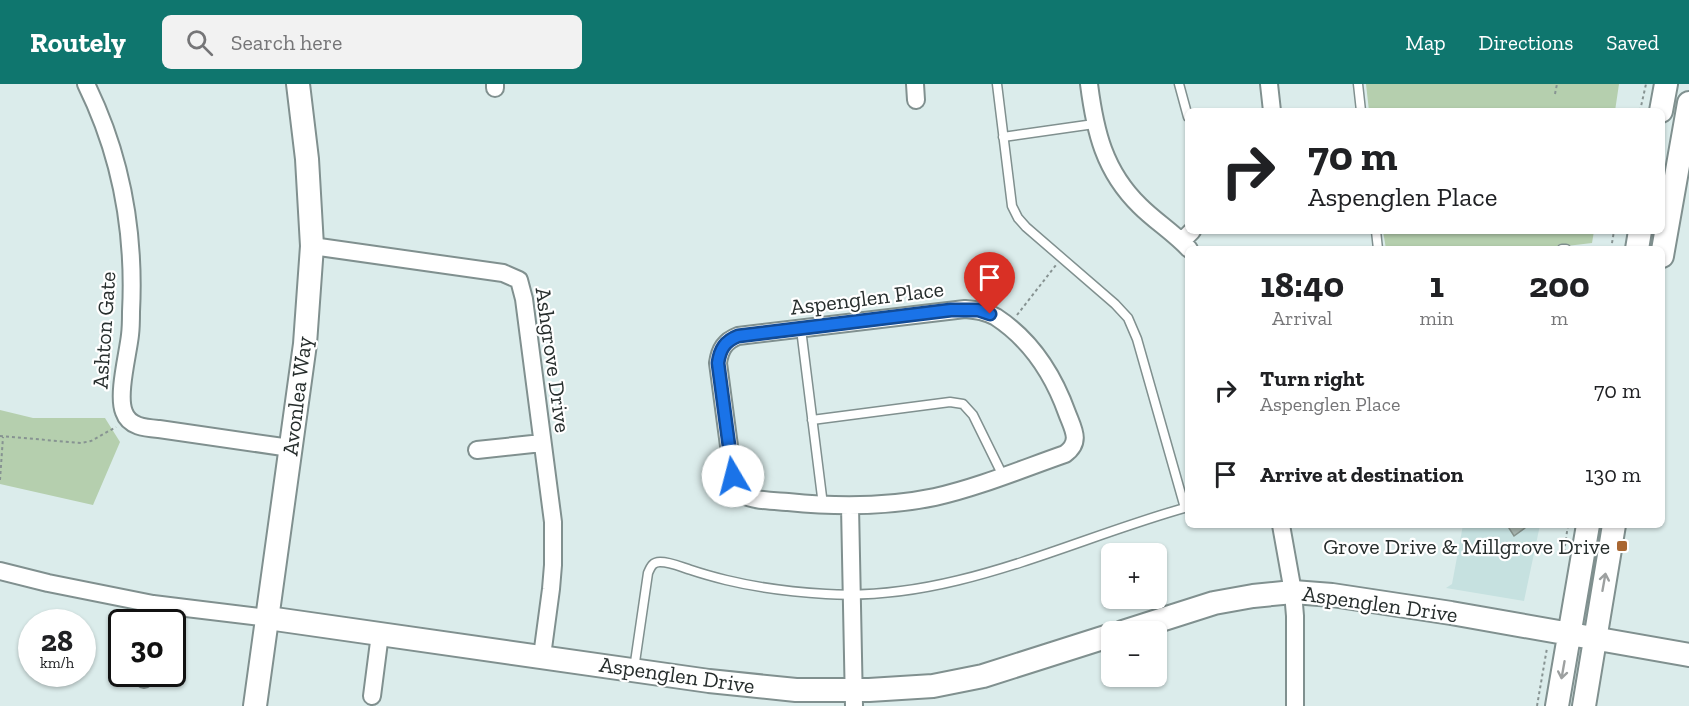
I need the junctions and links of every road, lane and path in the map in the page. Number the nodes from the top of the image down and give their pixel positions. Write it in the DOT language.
graph roads {
  1 [pos="86,84"];
  2 [pos="298,84"];
  3 [pos="997,84"];
  4 [pos="1089,84"];
  5 [pos="1179,84"];
  6 [pos="1269,84"];
  7 [pos="1358,84"];
  8 [pos="1557,84"];
  9 [pos="1646,84"];
  10 [pos="1666,84"];
  11 [pos="1555,94"];
  12 [pos="1689,103"];
  13 [pos="1186,108"];
  14 [pos="1272,108"];
  15 [pos="1361,108"];
  16 [pos="1641,108"];
  17 [pos="1662,108"];
  18 [pos="1094,124"];
  19 [pos="1003,137"];
  20 [pos="1665,234"];
  21 [pos="1188,240"];
  22 [pos="312,246"];
  23 [pos="1062,258"];
  24 [pos="1015,317"];
  25 [pos="801,328"];
  26 [pos="129,420"];
  27 [pos="812,420"];
  28 [pos="2,436"];
  29 [pos="542,443"];
  30 [pos="290,448"];
  31 [pos="477,450"];
  32 [pos="1003,476"];
  33 [pos="0,480"];
  34 [pos="1185,500"];
  35 [pos="823,505"];
  36 [pos="850,506"];
  37 [pos="1185,508"];
  38 [pos="1282,528"];
  39 [pos="1587,528"];
  40 [pos="1614,528"];
  41 [pos="0,571"];
  42 [pos="1293,592"];
  43 [pos="851,594"];
  44 [pos="153,604"];
  45 [pos="152,609"];
  46 [pos="268,618"];
  47 [pos="1158,621"];
  48 [pos="380,634"];
  49 [pos="1569,634"];
  50 [pos="1101,638"];
  51 [pos="1595,639"];
  52 [pos="1689,655"];
  53 [pos="542,656"];
  54 [pos="634,670"];
  55 [pos="372,696"];
  56 [pos="854,698"];
  57 [pos="255,706"];
  58 [pos="1286,706"];
  59 [pos="1297,706"];
  60 [pos="1557,706"];
  61 [pos="1584,706"];
  1 -- 26 [label="street, Ashton Gate"];
  2 -- 22 [label="street, Avonlea Way"];
  3 -- 19 [label="lane"];
  4 -- 18 [label="street"];
  5 -- 13 [label="lane"];
  6 -- 14 [label="street"];
  7 -- 15 [label="lane"];
  8 -- 11 [label="path"];
  9 -- 16 [label="path"];
  10 -- 17 [label="street"];
  12 -- 20 [label="street"];
  18 -- 19 [label="lane"];
  18 -- 21 [label="street"];
  19 -- 23 [label="lane"];
  22 -- 29 [label="street, Ashgrove Drive"];
  22 -- 30 [label="street, Avonlea Way"];
  23 -- 24 [label="path"];
  23 -- 34 [label="lane"];
  25 -- 27 [label="lane"];
  25 -- 32 [label="street, Aspenglen Place"];
  25 -- 35 [label="street, Aspenglen Place"];
  26 -- 28 [label="path"];
  26 -- 30 [label="street"];
  27 -- 32 [label="lane"];
  27 -- 35 [label="lane"];
  28 -- 33 [label="path"];
  29 -- 31 [label="street"];
  29 -- 53 [label="street, Ashgrove Drive"];
  30 -- 46 [label="street, Avonlea Way"];
  32 -- 36 [label="street, Aspenglen Place"];
  35 -- 36 [label="street, Aspenglen Place"];
  36 -- 43 [label="street"];
  37 -- 43 [label="lane"];
  38 -- 42 [label="street"];
  39 -- 49 [label="street"];
  51 -- 40 [label="street, one-way"];
  41 -- 44 [label="street, Aspenglen Drive"];
  42 -- 47 [label="street, Aspenglen Drive"];
  42 -- 49 [label="street, Aspenglen Drive"];
  42 -- 59 [label="street"];
  43 -- 54 [label="lane"];
  43 -- 56 [label="street"];
  44 -- 45 [label="street"];
  44 -- 46 [label="street, Aspenglen Drive"];
  46 -- 48 [label="street, Aspenglen Drive"];
  46 -- 57 [label="street, Avonlea Way"];
  48 -- 53 [label="street, Aspenglen Drive"];
  48 -- 55 [label="street"];
  49 -- 51 [label="street, Aspenglen Drive"];
  49 -- 60 [label="street, one-way"];
  50 -- 56 [label="street, Aspenglen Drive"];
  51 -- 52 [label="street, Aspenglen Drive"];
  51 -- 61 [label="street"];
  53 -- 54 [label="street, Aspenglen Drive"];
  54 -- 56 [label="street, Aspenglen Drive"];
  58 -- 59 [label="street"];
}
